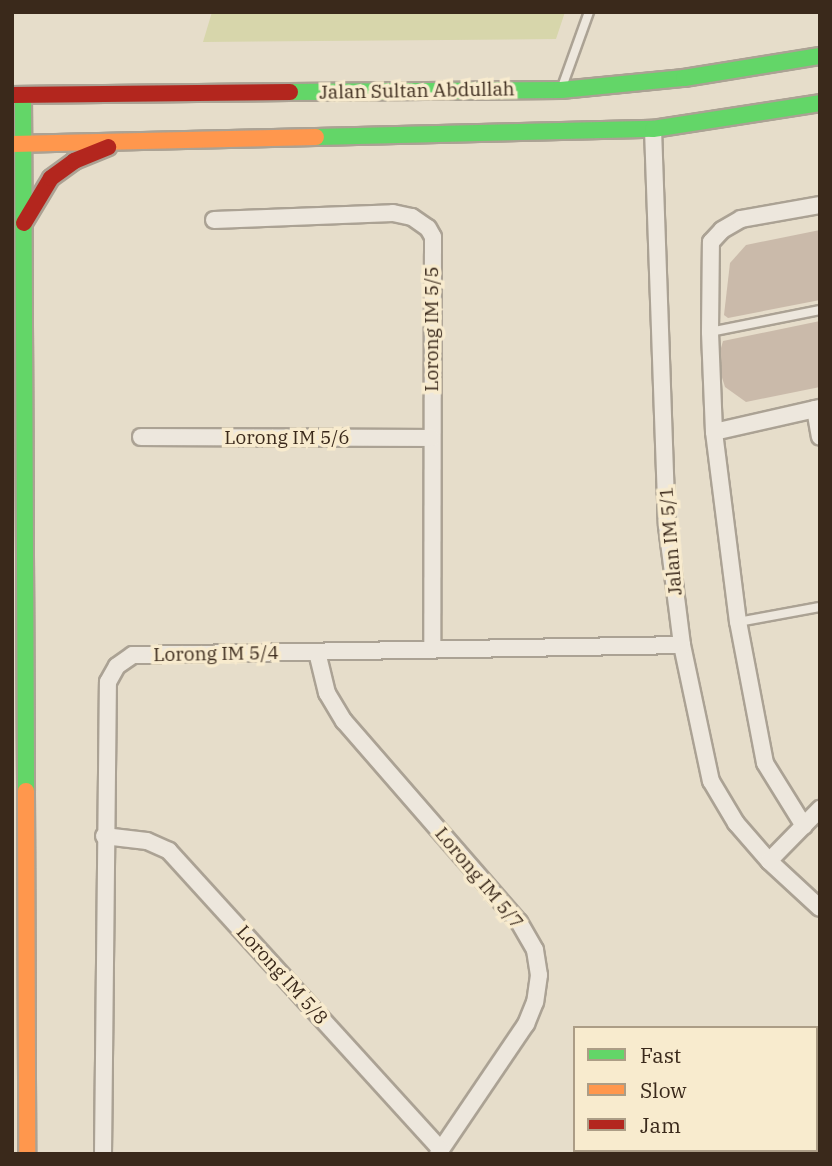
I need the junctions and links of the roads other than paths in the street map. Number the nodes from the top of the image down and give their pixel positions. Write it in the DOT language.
graph roads {
  1 [pos="589,12"];
  2 [pos="820,56"];
  3 [pos="561,90"];
  4 [pos="17,95"];
  5 [pos="820,103"];
  6 [pos="653,129"];
  7 [pos="119,142"];
  8 [pos="17,144"];
  9 [pos="820,205"];
  10 [pos="214,219"];
  11 [pos="21,237"];
  12 [pos="12,251"];
  13 [pos="21,271"];
  14 [pos="820,310"];
  15 [pos="710,332"];
  16 [pos="817,408"];
  17 [pos="714,432"];
  18 [pos="141,437"];
  19 [pos="820,437"];
  20 [pos="432,439"];
  21 [pos="820,607"];
  22 [pos="738,622"];
  23 [pos="682,645"];
  24 [pos="432,649"];
  25 [pos="317,652"];
  26 [pos="820,809"];
  27 [pos="804,825"];
  28 [pos="104,835"];
  29 [pos="769,861"];
  30 [pos="820,908"];
  31 [pos="20,952"];
  32 [pos="439,1152"];
  33 [pos="27,1154"];
  34 [pos="103,1154"];
  1 -- 3 [label="lane"];
  2 -- 3 [label="main road, Jalan Sultan Abdullah"];
  3 -- 4 [label="main road, Jalan Sultan Abdullah"];
  4 -- 8 [label="main road"];
  5 -- 6 [label="main road"];
  6 -- 7 [label="main road"];
  6 -- 23 [label="street, Jalan IM 5/1"];
  7 -- 8 [label="main road"];
  7 -- 11 [label="main road"];
  8 -- 11 [label="main road"];
  9 -- 15 [label="street"];
  10 -- 20 [label="street, Lorong IM 5/5"];
  11 -- 13 [label="main road"];
  12 -- 13 [label="main road"];
  13 -- 31 [label="main road"];
  14 -- 15 [label="lane"];
  15 -- 17 [label="street"];
  16 -- 17 [label="street"];
  16 -- 19 [label="street"];
  17 -- 22 [label="street"];
  18 -- 20 [label="street, Lorong IM 5/6"];
  20 -- 24 [label="street, Lorong IM 5/5"];
  21 -- 22 [label="lane"];
  22 -- 27 [label="street"];
  23 -- 24 [label="street, Lorong IM 5/4"];
  23 -- 29 [label="street, Jalan IM 5/1"];
  24 -- 25 [label="street, Lorong IM 5/4"];
  25 -- 28 [label="street, Lorong IM 5/4"];
  25 -- 32 [label="street, Lorong IM 5/7"];
  26 -- 27 [label="street"];
  27 -- 29 [label="street"];
  28 -- 32 [label="street, Lorong IM 5/8"];
  28 -- 34 [label="street, Lorong IM 5/4"];
  29 -- 30 [label="street, Jalan IM 5/1"];
  31 -- 33 [label="main road"];
}
